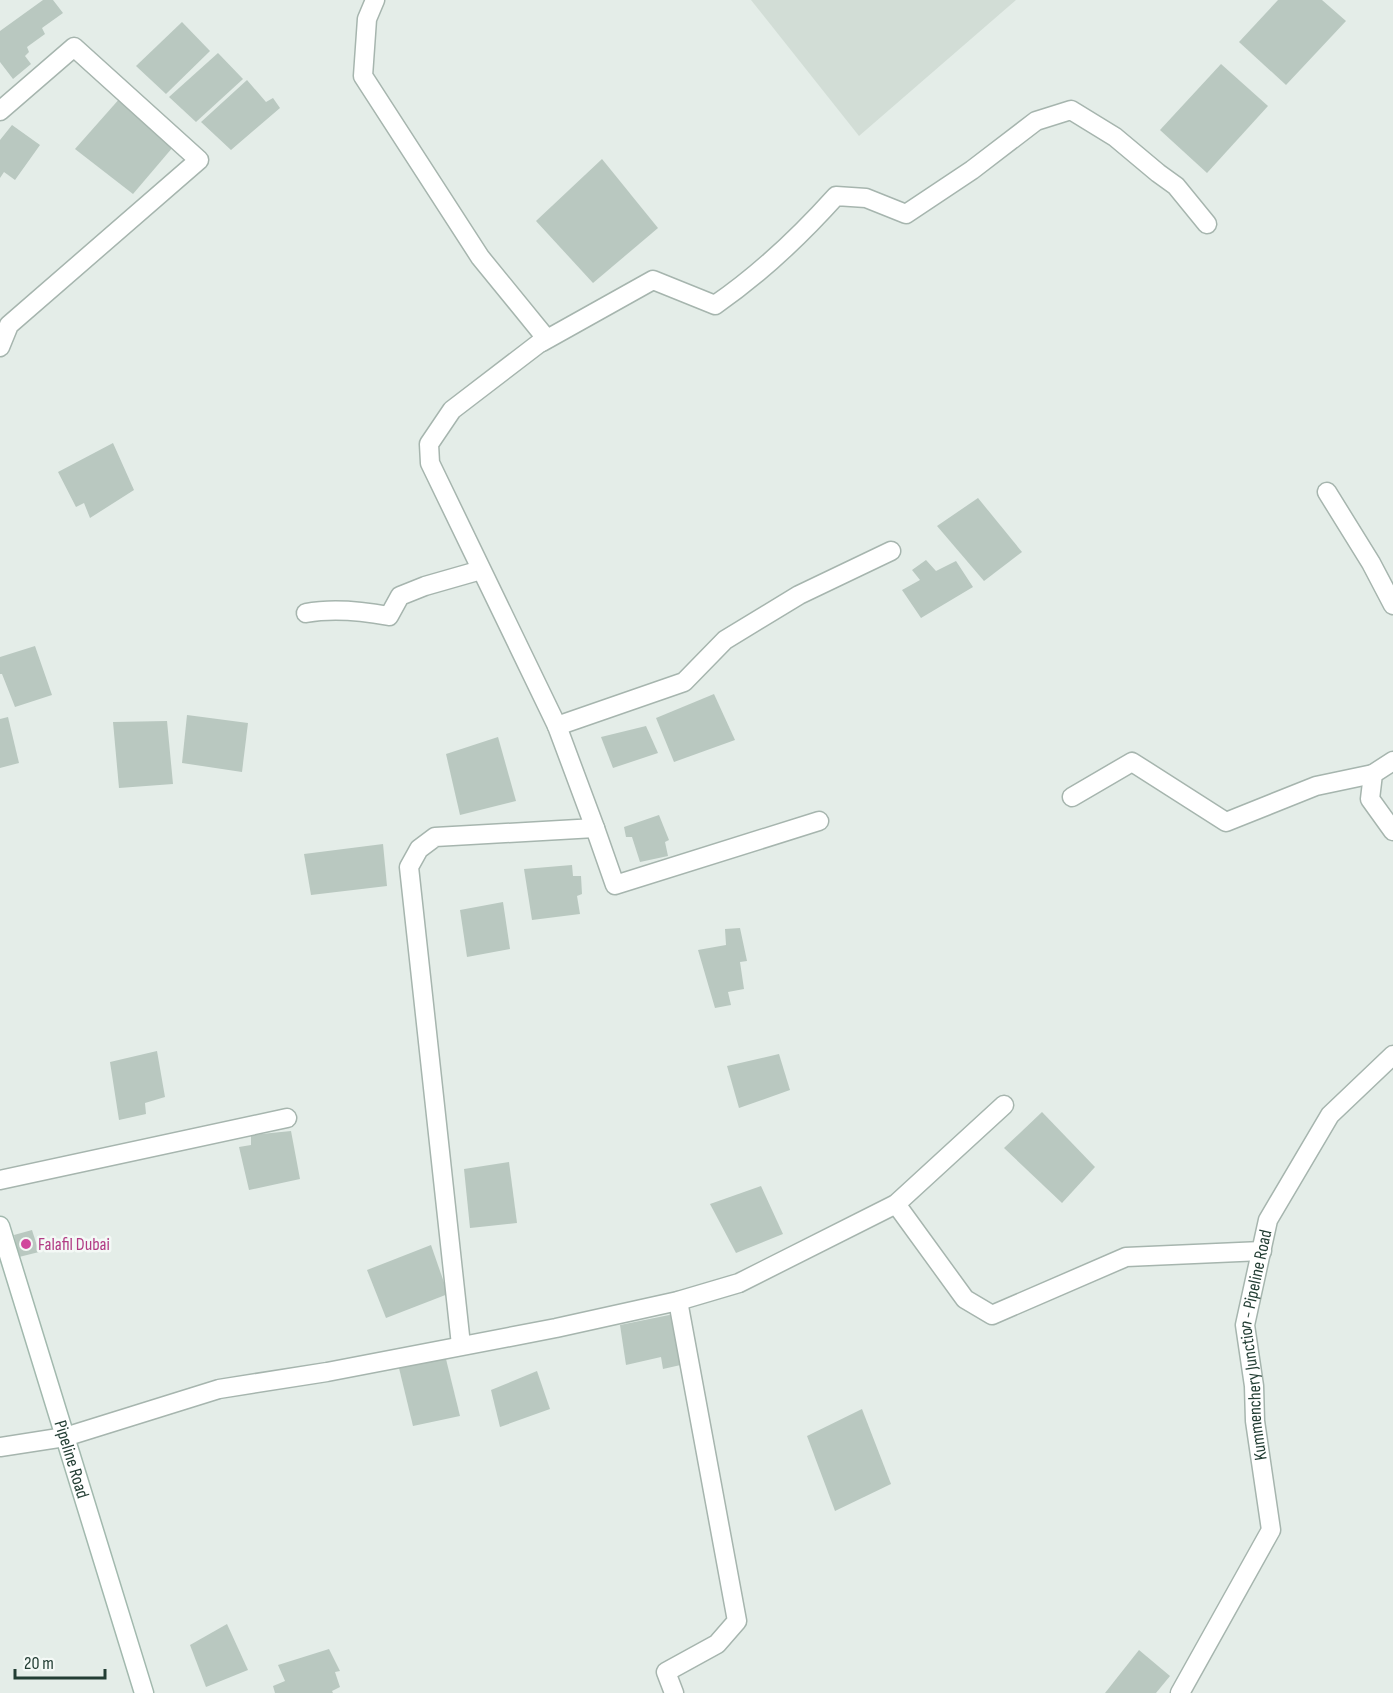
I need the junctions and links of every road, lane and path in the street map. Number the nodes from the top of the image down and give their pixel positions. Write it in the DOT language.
graph roads {
  1 [pos="375,0"];
  2 [pos="0,111"];
  3 [pos="1207,224"];
  4 [pos="4,321"];
  5 [pos="542,342"];
  6 [pos="0,347"];
  7 [pos="1328,492"];
  8 [pos="891,550"];
  9 [pos="481,570"];
  10 [pos="1393,605"];
  11 [pos="306,613"];
  12 [pos="557,726"];
  13 [pos="1393,761"];
  14 [pos="1373,774"];
  15 [pos="1072,797"];
  16 [pos="819,821"];
  17 [pos="595,828"];
  18 [pos="1393,831"];
  19 [pos="1393,1055"];
  20 [pos="1005,1105"];
  21 [pos="287,1118"];
  22 [pos="0,1179"];
  23 [pos="896,1204"];
  24 [pos="0,1226"];
  25 [pos="1262,1251"];
  26 [pos="678,1301"];
  27 [pos="461,1345"];
  28 [pos="65,1437"];
  29 [pos="0,1447"];
  30 [pos="144,1693"];
  31 [pos="674,1693"];
  32 [pos="1180,1693"];
  1 -- 5 [label="street"];
  2 -- 4 [label="street"];
  3 -- 5 [label="street"];
  4 -- 6 [label="street"];
  5 -- 9 [label="street"];
  7 -- 10 [label="street"];
  8 -- 12 [label="street"];
  9 -- 11 [label="street"];
  9 -- 12 [label="street"];
  12 -- 17 [label="street"];
  13 -- 14 [label="street"];
  14 -- 15 [label="street"];
  14 -- 18 [label="street"];
  16 -- 17 [label="street"];
  17 -- 27 [label="street"];
  19 -- 25 [label="street, Kummenchery Junction - Pipeline Road"];
  20 -- 23 [label="street"];
  21 -- 22 [label="street"];
  23 -- 25 [label="street"];
  23 -- 26 [label="street"];
  24 -- 28 [label="street, Pipeline Road"];
  25 -- 32 [label="street, Kummenchery Junction - Pipeline Road"];
  26 -- 27 [label="street"];
  26 -- 31 [label="street"];
  27 -- 28 [label="street"];
  28 -- 29 [label="street"];
  28 -- 30 [label="street, Pipeline Road"];
}
